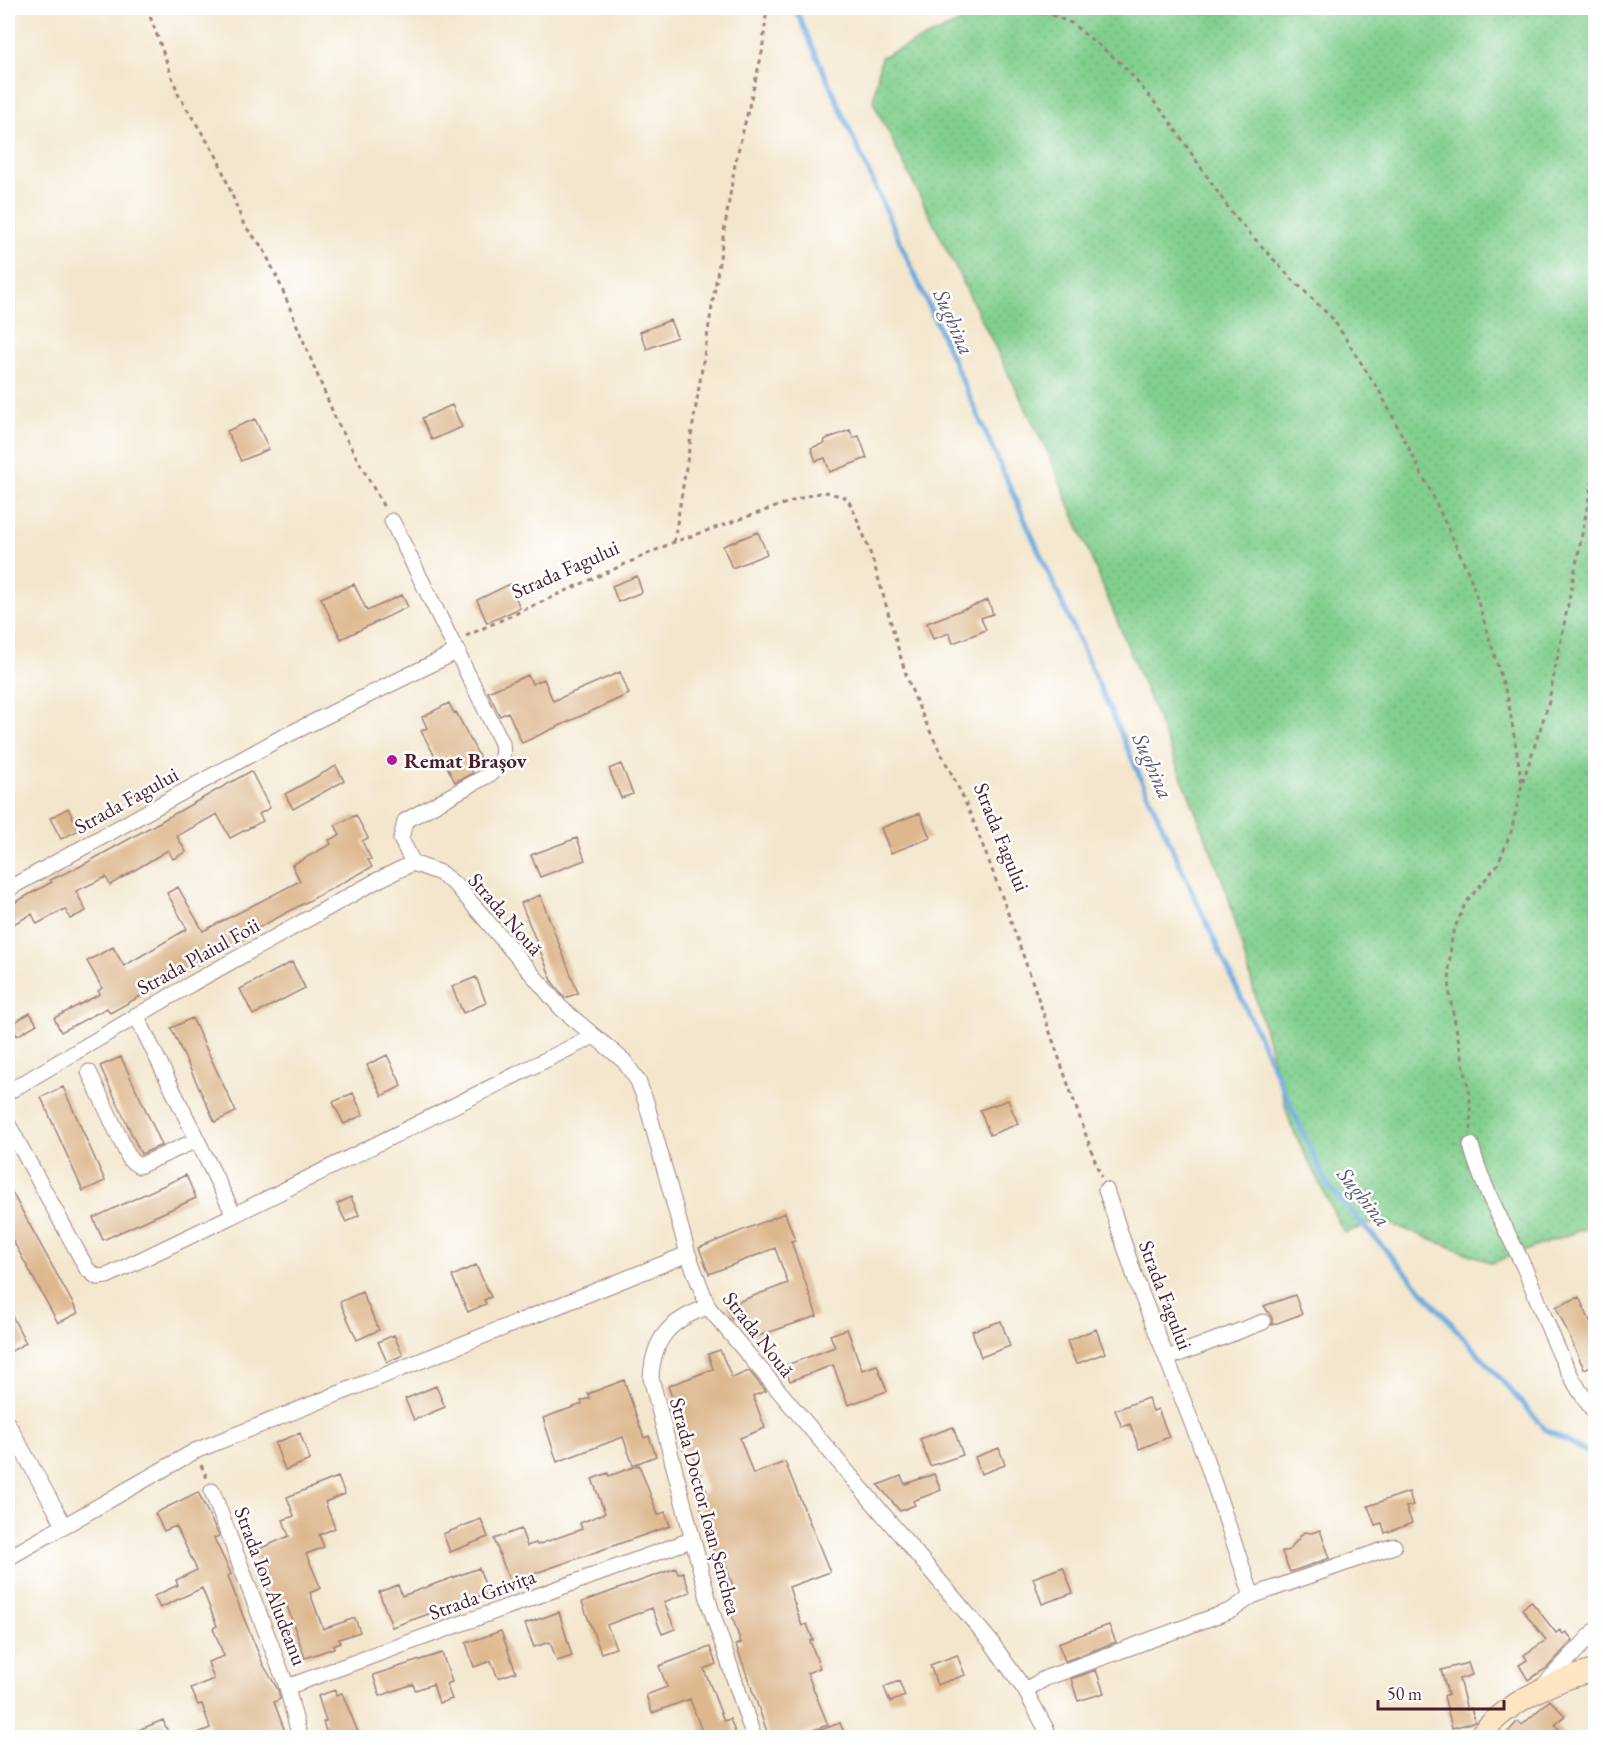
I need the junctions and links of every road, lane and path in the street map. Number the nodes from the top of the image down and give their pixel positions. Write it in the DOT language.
graph roads {
  1 [pos="147,8"];
  2 [pos="767,8"];
  3 [pos="1035,8"];
  4 [pos="1596,465"];
  5 [pos="392,521"];
  6 [pos="674,542"];
  7 [pos="456,646"];
  8 [pos="1522,784"];
  9 [pos="413,863"];
  10 [pos="8,889"];
  11 [pos="136,1016"];
  12 [pos="594,1036"];
  13 [pos="89,1072"];
  14 [pos="8,1092"];
  15 [pos="8,1124"];
  16 [pos="197,1140"];
  17 [pos="1471,1145"];
  18 [pos="1106,1190"];
  19 [pos="234,1215"];
  20 [pos="688,1254"];
  21 [pos="708,1307"];
  22 [pos="1263,1322"];
  23 [pos="1168,1358"];
  24 [pos="1596,1414"];
  25 [pos="8,1424"];
  26 [pos="195,1451"];
  27 [pos="213,1491"];
  28 [pos="64,1525"];
  29 [pos="691,1540"];
  30 [pos="1394,1546"];
  31 [pos="8,1558"];
  32 [pos="1252,1596"];
  33 [pos="1596,1630"];
  34 [pos="1596,1670"];
  35 [pos="287,1687"];
  36 [pos="1025,1690"];
  37 [pos="1538,1691"];
  38 [pos="300,1737"];
  39 [pos="754,1737"];
  40 [pos="1051,1737"];
  41 [pos="1477,1737"];
  1 -- 5 [label="path"];
  2 -- 6 [label="path"];
  3 -- 8 [label="path"];
  4 -- 8 [label="path"];
  5 -- 7 [label="street"];
  6 -- 7 [label="path, Strada Fagului"];
  6 -- 18 [label="path, Strada Fagului"];
  7 -- 9 [label="street"];
  7 -- 10 [label="street, Strada Fagului"];
  8 -- 17 [label="path"];
  9 -- 11 [label="street, Strada Plaiul Foii"];
  9 -- 12 [label="street, Strada Nouă"];
  11 -- 14 [label="street, Strada Plaiul Foii"];
  11 -- 16 [label="street"];
  12 -- 19 [label="street"];
  12 -- 20 [label="street, Strada Nouă"];
  13 -- 16 [label="street"];
  15 -- 19 [label="street"];
  16 -- 19 [label="street"];
  17 -- 24 [label="street"];
  18 -- 23 [label="street, Strada Fagului"];
  20 -- 21 [label="street, Strada Nouă"];
  20 -- 26 [label="street"];
  21 -- 29 [label="street, Strada Doctor Ioan Șenchea"];
  21 -- 36 [label="street, Strada Nouă"];
  22 -- 23 [label="street"];
  23 -- 32 [label="street, Strada Fagului"];
  25 -- 28 [label="street"];
  26 -- 27 [label="path, Strada Ion Aludeanu"];
  26 -- 28 [label="street"];
  27 -- 35 [label="street, Strada Ion Aludeanu"];
  28 -- 31 [label="street"];
  29 -- 35 [label="street, Strada Grivița"];
  29 -- 39 [label="street, Strada Doctor Ioan Șenchea"];
  30 -- 32 [label="street"];
  32 -- 36 [label="street"];
  33 -- 37 [label="street"];
  34 -- 37 [label="main road"];
  35 -- 38 [label="street, Strada Ion Aludeanu"];
  36 -- 40 [label="street, Strada Nouă"];
  37 -- 41 [label="main road"];
}
